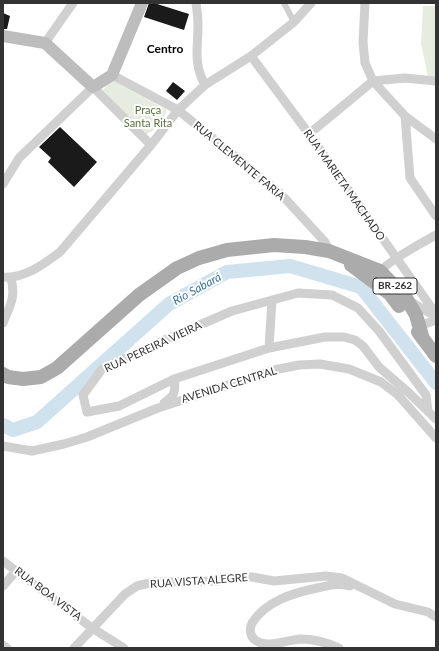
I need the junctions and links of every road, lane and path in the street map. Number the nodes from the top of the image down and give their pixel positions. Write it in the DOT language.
graph roads {
  1 [pos="73,3"];
  2 [pos="142,3"];
  3 [pos="196,3"];
  4 [pos="284,3"];
  5 [pos="311,3"];
  6 [pos="365,3"];
  7 [pos="294,22"];
  8 [pos="4,38"];
  9 [pos="45,43"];
  10 [pos="251,56"];
  11 [pos="112,75"];
  12 [pos="373,81"];
  13 [pos="436,81"];
  14 [pos="205,85"];
  15 [pos="92,87"];
  16 [pos="178,110"];
  17 [pos="405,116"];
  18 [pos="309,134"];
  19 [pos="436,139"];
  20 [pos="151,145"];
  21 [pos="3,184"];
  22 [pos="436,216"];
  23 [pos="436,235"];
  24 [pos="329,251"];
  25 [pos="342,257"];
  26 [pos="396,259"];
  27 [pos="380,270"];
  28 [pos="7,277"];
  29 [pos="379,286"];
  30 [pos="406,298"];
  31 [pos="272,300"];
  32 [pos="436,315"];
  33 [pos="436,320"];
  34 [pos="3,323"];
  35 [pos="416,325"];
  36 [pos="269,348"];
  37 [pos="436,356"];
  38 [pos="3,374"];
  39 [pos="174,379"];
  40 [pos="158,408"];
  41 [pos="428,411"];
  42 [pos="436,419"];
  43 [pos="436,438"];
  44 [pos="3,446"];
  45 [pos="3,561"];
  46 [pos="16,570"];
  47 [pos="3,586"];
  48 [pos="365,590"];
  49 [pos="436,617"];
  50 [pos="92,628"];
  51 [pos="3,645"];
  52 [pos="7,648"];
  53 [pos="74,648"];
  54 [pos="124,648"];
  55 [pos="338,648"];
  1 -- 9 [label="street"];
  2 -- 11 [label="main road"];
  3 -- 14 [label="street"];
  4 -- 7 [label="street"];
  5 -- 7 [label="street"];
  6 -- 12 [label="street"];
  7 -- 10 [label="street"];
  8 -- 9 [label="main road"];
  9 -- 15 [label="main road"];
  10 -- 14 [label="street"];
  10 -- 18 [label="street, RUA MARIETA MACHADO"];
  11 -- 15 [label="main road"];
  11 -- 16 [label="street"];
  12 -- 13 [label="street"];
  12 -- 17 [label="street"];
  12 -- 18 [label="street"];
  14 -- 16 [label="street"];
  15 -- 20 [label="street"];
  15 -- 21 [label="street"];
  16 -- 20 [label="street"];
  16 -- 24 [label="street, RUA CLEMENTE FARIA"];
  17 -- 19 [label="street"];
  17 -- 22 [label="street"];
  18 -- 26 [label="street, RUA MARIETA MACHADO"];
  20 -- 28 [label="street"];
  23 -- 26 [label="street"];
  24 -- 25 [label="main road, BR-262"];
  24 -- 38 [label="main road, BR-262"];
  25 -- 27 [label="main road, BR-262"];
  25 -- 29 [label="main road, BR-262"];
  26 -- 27 [label="street"];
  26 -- 32 [label="street, RUA MARIETA MACHADO"];
  27 -- 29 [label="street"];
  27 -- 30 [label="main road, BR-262"];
  28 -- 34 [label="street"];
  29 -- 35 [label="main road, BR-262"];
  30 -- 32 [label="street"];
  30 -- 35 [label="main road, BR-262"];
  31 -- 36 [label="street"];
  31 -- 39 [label="street, RUA PEREIRA VIEIRA"];
  31 -- 41 [label="street, RUA PEREIRA VIEIRA"];
  33 -- 35 [label="street"];
  35 -- 37 [label="main road, BR-262"];
  36 -- 39 [label="street, RUA PEREIRA VIEIRA"];
  36 -- 41 [label="street, RUA PEREIRA VIEIRA"];
  39 -- 40 [label="street"];
  40 -- 43 [label="street, AVENIDA CENTRAL"];
  40 -- 44 [label="street, AVENIDA CENTRAL"];
  41 -- 42 [label="street, RUA PEREIRA VIEIRA"];
  45 -- 46 [label="street, RUA BOA VISTA"];
  46 -- 47 [label="street"];
  46 -- 50 [label="street, RUA BOA VISTA"];
  48 -- 49 [label="street, RUA VISTA ALEGRE"];
  48 -- 50 [label="street, RUA VISTA ALEGRE"];
  48 -- 55 [label="street"];
  50 -- 53 [label="street, RUA VISTA ALEGRE"];
  50 -- 54 [label="street, RUA BOA VISTA"];
  51 -- 52 [label="street"];
}
